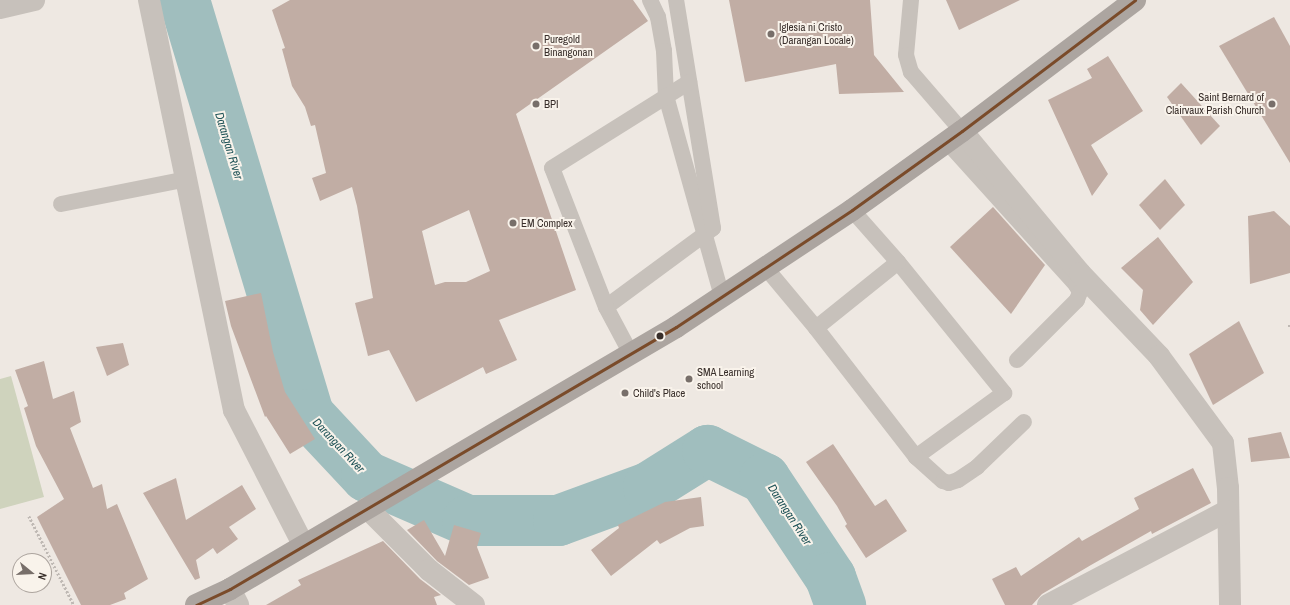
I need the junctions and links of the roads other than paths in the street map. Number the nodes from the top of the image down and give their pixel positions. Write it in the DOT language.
graph roads {
  1 [pos="34,0"];
  2 [pos="149,0"];
  3 [pos="650,0"];
  4 [pos="676,0"];
  5 [pos="911,0"];
  6 [pos="1135,0"];
  7 [pos="0,8"];
  8 [pos="689,82"];
  9 [pos="666,96"];
  10 [pos="954,137"];
  11 [pos="188,179"];
  12 [pos="61,204"];
  13 [pos="852,210"];
  14 [pos="704,234"];
  15 [pos="898,262"];
  16 [pos="766,268"];
  17 [pos="722,297"];
  18 [pos="606,307"];
  19 [pos="816,328"];
  20 [pos="630,354"];
  21 [pos="1017,360"];
  22 [pos="1024,422"];
  23 [pos="916,457"];
  24 [pos="370,506"];
  25 [pos="1227,511"];
  26 [pos="303,544"];
  27 [pos="234,597"];
  28 [pos="196,605"];
  29 [pos="474,605"];
  30 [pos="1048,605"];
  31 [pos="1230,605"];
  1 -- 7 [label="street"];
  2 -- 11 [label="street"];
  3 -- 9 [label="lane"];
  4 -- 8 [label="lane"];
  5 -- 10 [label="lane"];
  6 -- 10 [label="main road"];
  8 -- 9 [label="lane"];
  8 -- 14 [label="lane"];
  9 -- 14 [label="lane"];
  9 -- 18 [label="lane"];
  10 -- 13 [label="main road"];
  10 -- 21 [label="lane"];
  10 -- 25 [label="street"];
  11 -- 12 [label="lane"];
  11 -- 26 [label="street"];
  13 -- 15 [label="lane"];
  13 -- 16 [label="main road"];
  14 -- 17 [label="lane"];
  14 -- 18 [label="lane"];
  15 -- 19 [label="lane"];
  15 -- 23 [label="lane"];
  16 -- 17 [label="main road"];
  16 -- 19 [label="lane"];
  17 -- 20 [label="main road"];
  18 -- 20 [label="lane"];
  19 -- 23 [label="lane"];
  20 -- 24 [label="main road"];
  22 -- 23 [label="lane"];
  24 -- 26 [label="main road"];
  24 -- 29 [label="street"];
  25 -- 30 [label="street"];
  25 -- 31 [label="street"];
  26 -- 27 [label="main road"];
  27 -- 28 [label="main road"];
}
